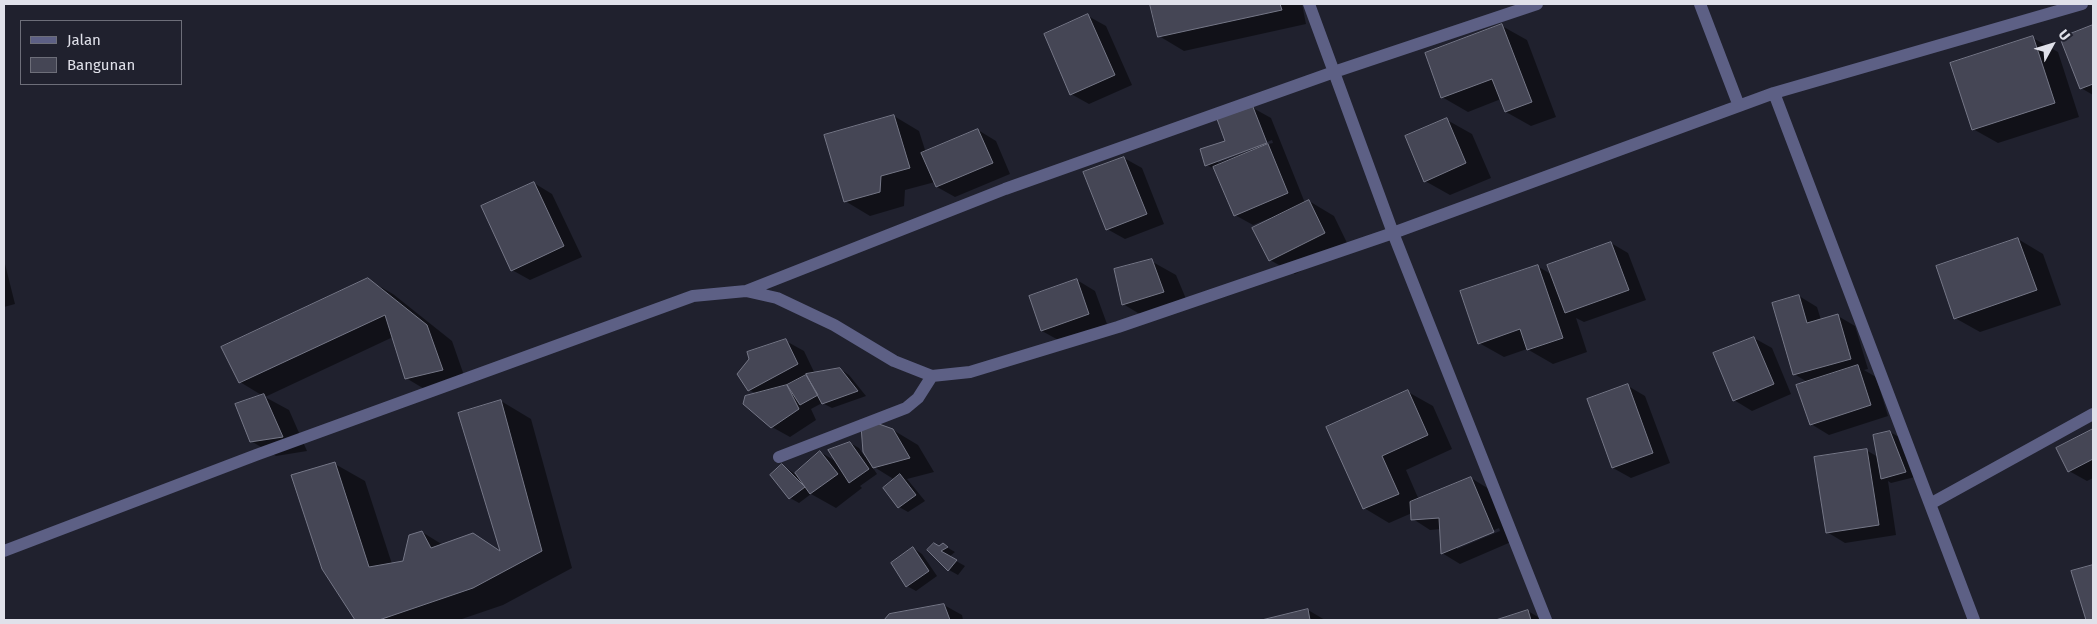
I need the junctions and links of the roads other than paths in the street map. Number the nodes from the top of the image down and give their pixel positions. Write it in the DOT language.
graph roads {
  1 [pos="1309,4"];
  2 [pos="1537,4"];
  3 [pos="1700,4"];
  4 [pos="2082,4"];
  5 [pos="1334,72"];
  6 [pos="1774,93"];
  7 [pos="1739,106"];
  8 [pos="1393,233"];
  9 [pos="746,291"];
  10 [pos="932,376"];
  11 [pos="2093,414"];
  12 [pos="779,456"];
  13 [pos="1930,504"];
  14 [pos="4,551"];
  15 [pos="1546,620"];
  16 [pos="1974,620"];
  1 -- 5 [label="street"];
  2 -- 5 [label="street"];
  3 -- 7 [label="street"];
  4 -- 6 [label="street"];
  5 -- 8 [label="street"];
  5 -- 9 [label="street"];
  6 -- 7 [label="street"];
  6 -- 13 [label="street"];
  7 -- 8 [label="street"];
  8 -- 10 [label="street"];
  8 -- 15 [label="street"];
  9 -- 10 [label="street"];
  9 -- 14 [label="street"];
  10 -- 12 [label="street"];
  11 -- 13 [label="street"];
  13 -- 16 [label="street"];
}
